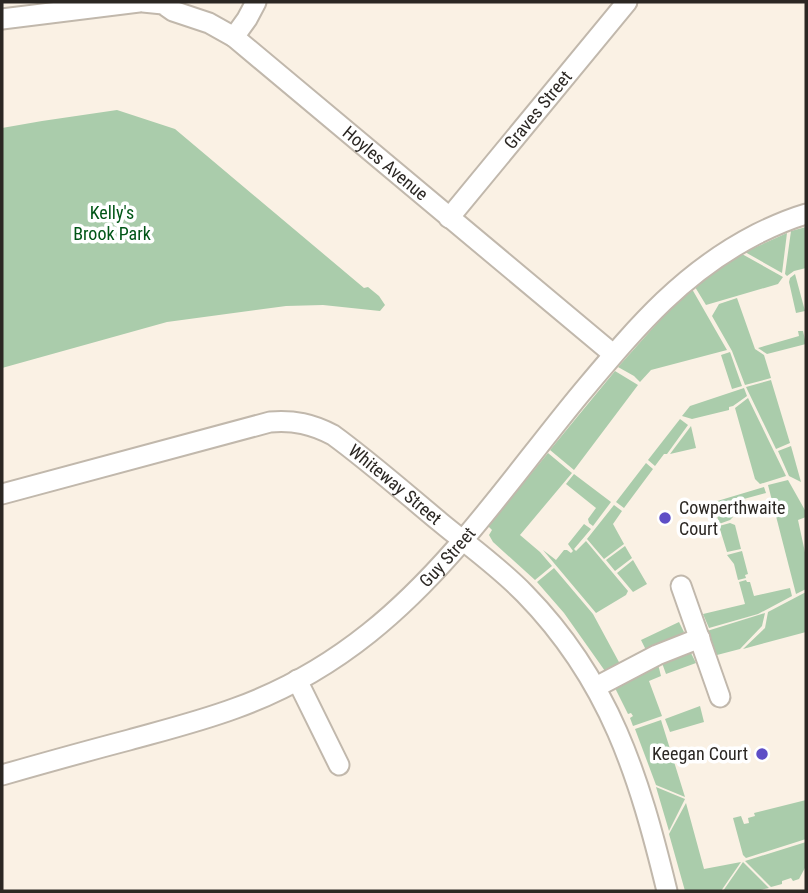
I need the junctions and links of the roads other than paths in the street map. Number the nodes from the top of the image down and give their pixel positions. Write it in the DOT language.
graph roads {
  1 [pos="141,2"];
  2 [pos="256,2"];
  3 [pos="627,2"];
  4 [pos="2,19"];
  5 [pos="234,37"];
  6 [pos="806,214"];
  7 [pos="449,218"];
  8 [pos="613,354"];
  9 [pos="2,494"];
  10 [pos="462,540"];
  11 [pos="681,586"];
  12 [pos="700,638"];
  13 [pos="297,680"];
  14 [pos="596,688"];
  15 [pos="720,697"];
  16 [pos="339,765"];
  17 [pos="2,775"];
  18 [pos="667,891"];
  1 -- 4 [label="street, Hoyles Avenue"];
  1 -- 5 [label="street, Hoyles Avenue"];
  2 -- 5 [label="street"];
  3 -- 7 [label="street, Graves Street"];
  5 -- 7 [label="street, Hoyles Avenue"];
  6 -- 8 [label="street, Guy Street"];
  7 -- 8 [label="street, Hoyles Avenue"];
  8 -- 10 [label="street, Guy Street"];
  9 -- 10 [label="street, Whiteway Street"];
  10 -- 13 [label="street, Guy Street"];
  10 -- 14 [label="street, Whiteway Street"];
  11 -- 12 [label="street"];
  12 -- 14 [label="street"];
  12 -- 15 [label="street"];
  13 -- 16 [label="street"];
  13 -- 17 [label="street, Guy Street"];
  14 -- 18 [label="street, Whiteway Street"];
}
